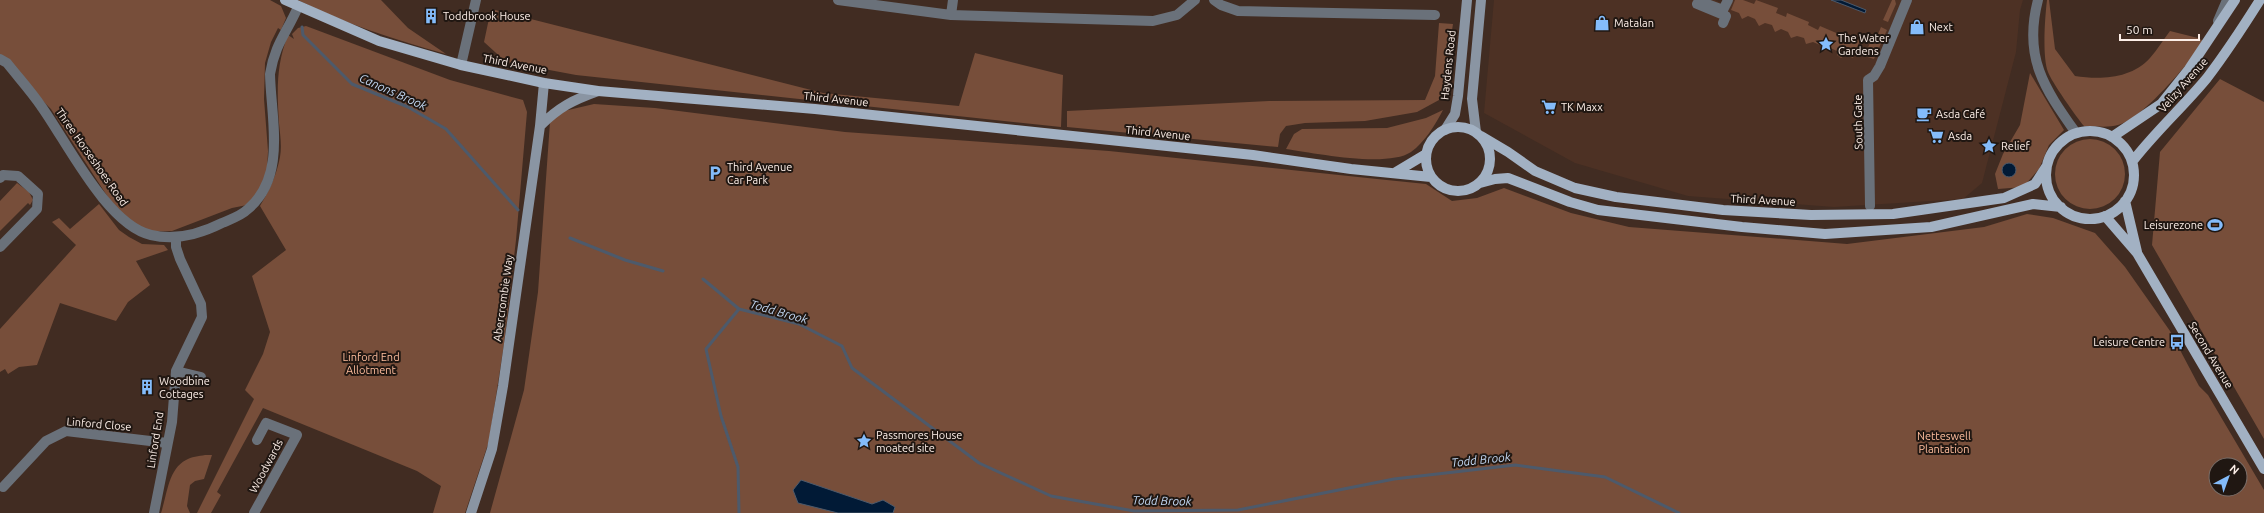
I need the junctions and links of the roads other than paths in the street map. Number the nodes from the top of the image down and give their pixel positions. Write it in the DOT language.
graph roads {
  1 [pos="285,0"];
  2 [pos="476,0"];
  3 [pos="838,0"];
  4 [pos="953,0"];
  5 [pos="1195,0"];
  6 [pos="1214,0"];
  7 [pos="1467,0"];
  8 [pos="1481,0"];
  9 [pos="1730,0"];
  10 [pos="1907,0"];
  11 [pos="2038,0"];
  12 [pos="2227,0"];
  13 [pos="2235,0"];
  14 [pos="2260,0"];
  15 [pos="298,7"];
  16 [pos="951,15"];
  17 [pos="1435,15"];
  18 [pos="1723,23"];
  19 [pos="2215,28"];
  20 [pos="0,59"];
  21 [pos="461,65"];
  22 [pos="544,83"];
  23 [pos="598,91"];
  24 [pos="540,126"];
  25 [pos="1445,130"];
  26 [pos="2076,133"];
  27 [pos="1478,134"];
  28 [pos="2112,137"];
  29 [pos="1426,154"];
  30 [pos="2132,162"];
  31 [pos="2046,167"];
  32 [pos="1396,172"];
  33 [pos="1431,177"];
  34 [pos="0,178"];
  35 [pos="1480,183"];
  36 [pos="2125,201"];
  37 [pos="1870,206"];
  38 [pos="2061,208"];
  39 [pos="2105,216"];
  40 [pos="176,237"];
  41 [pos="0,247"];
  42 [pos="2137,253"];
  43 [pos="176,371"];
  44 [pos="201,377"];
  45 [pos="257,440"];
  46 [pos="167,443"];
  47 [pos="2264,468"];
  48 [pos="3,487"];
  49 [pos="154,513"];
  50 [pos="254,513"];
  51 [pos="471,513"];
  1 -- 15 [label="main road, Third Avenue"];
  2 -- 21 [label="street"];
  3 -- 16 [label="street"];
  4 -- 16 [label="street"];
  5 -- 16 [label="street"];
  6 -- 17 [label="street"];
  7 -- 25 [label="street, Haydens Road"];
  8 -- 27 [label="street"];
  9 -- 18 [label="street"];
  10 -- 37 [label="street, South Gate"];
  11 -- 26 [label="street"];
  12 -- 19 [label="street"];
  13 -- 19 [label="main road, Velizy Avenue"];
  14 -- 30 [label="main road, Velizy Avenue"];
  15 -- 21 [label="main road, Third Avenue"];
  15 -- 40 [label="street, Three Horseshoes Road"];
  19 -- 28 [label="main road, Velizy Avenue"];
  20 -- 40 [label="street, Three Horseshoes Road"];
  21 -- 22 [label="main road, Third Avenue"];
  22 -- 23 [label="main road, Third Avenue"];
  22 -- 24 [label="street, Abercrombie Way"];
  23 -- 24 [label="street"];
  23 -- 32 [label="main road, Third Avenue"];
  24 -- 51 [label="street, Abercrombie Way"];
  25 -- 27 [label="main road"];
  25 -- 29 [label="main road"];
  26 -- 28 [label="main road"];
  26 -- 31 [label="main road"];
  27 -- 31 [label="main road, Third Avenue"];
  27 -- 35 [label="main road"];
  28 -- 30 [label="main road"];
  29 -- 32 [label="main road"];
  29 -- 33 [label="main road"];
  30 -- 36 [label="main road"];
  31 -- 38 [label="main road"];
  32 -- 33 [label="main road, Third Avenue"];
  33 -- 35 [label="main road"];
  34 -- 41 [label="street"];
  35 -- 38 [label="main road"];
  36 -- 39 [label="main road"];
  36 -- 42 [label="main road, Second Avenue"];
  38 -- 39 [label="main road"];
  39 -- 42 [label="main road, Second Avenue"];
  40 -- 43 [label="street, Linford End"];
  42 -- 47 [label="main road, Second Avenue"];
  43 -- 44 [label="street"];
  43 -- 46 [label="street, Linford End"];
  45 -- 50 [label="street, Woodwards"];
  46 -- 48 [label="street, Linford Close"];
  46 -- 49 [label="street, Linford End"];
}
